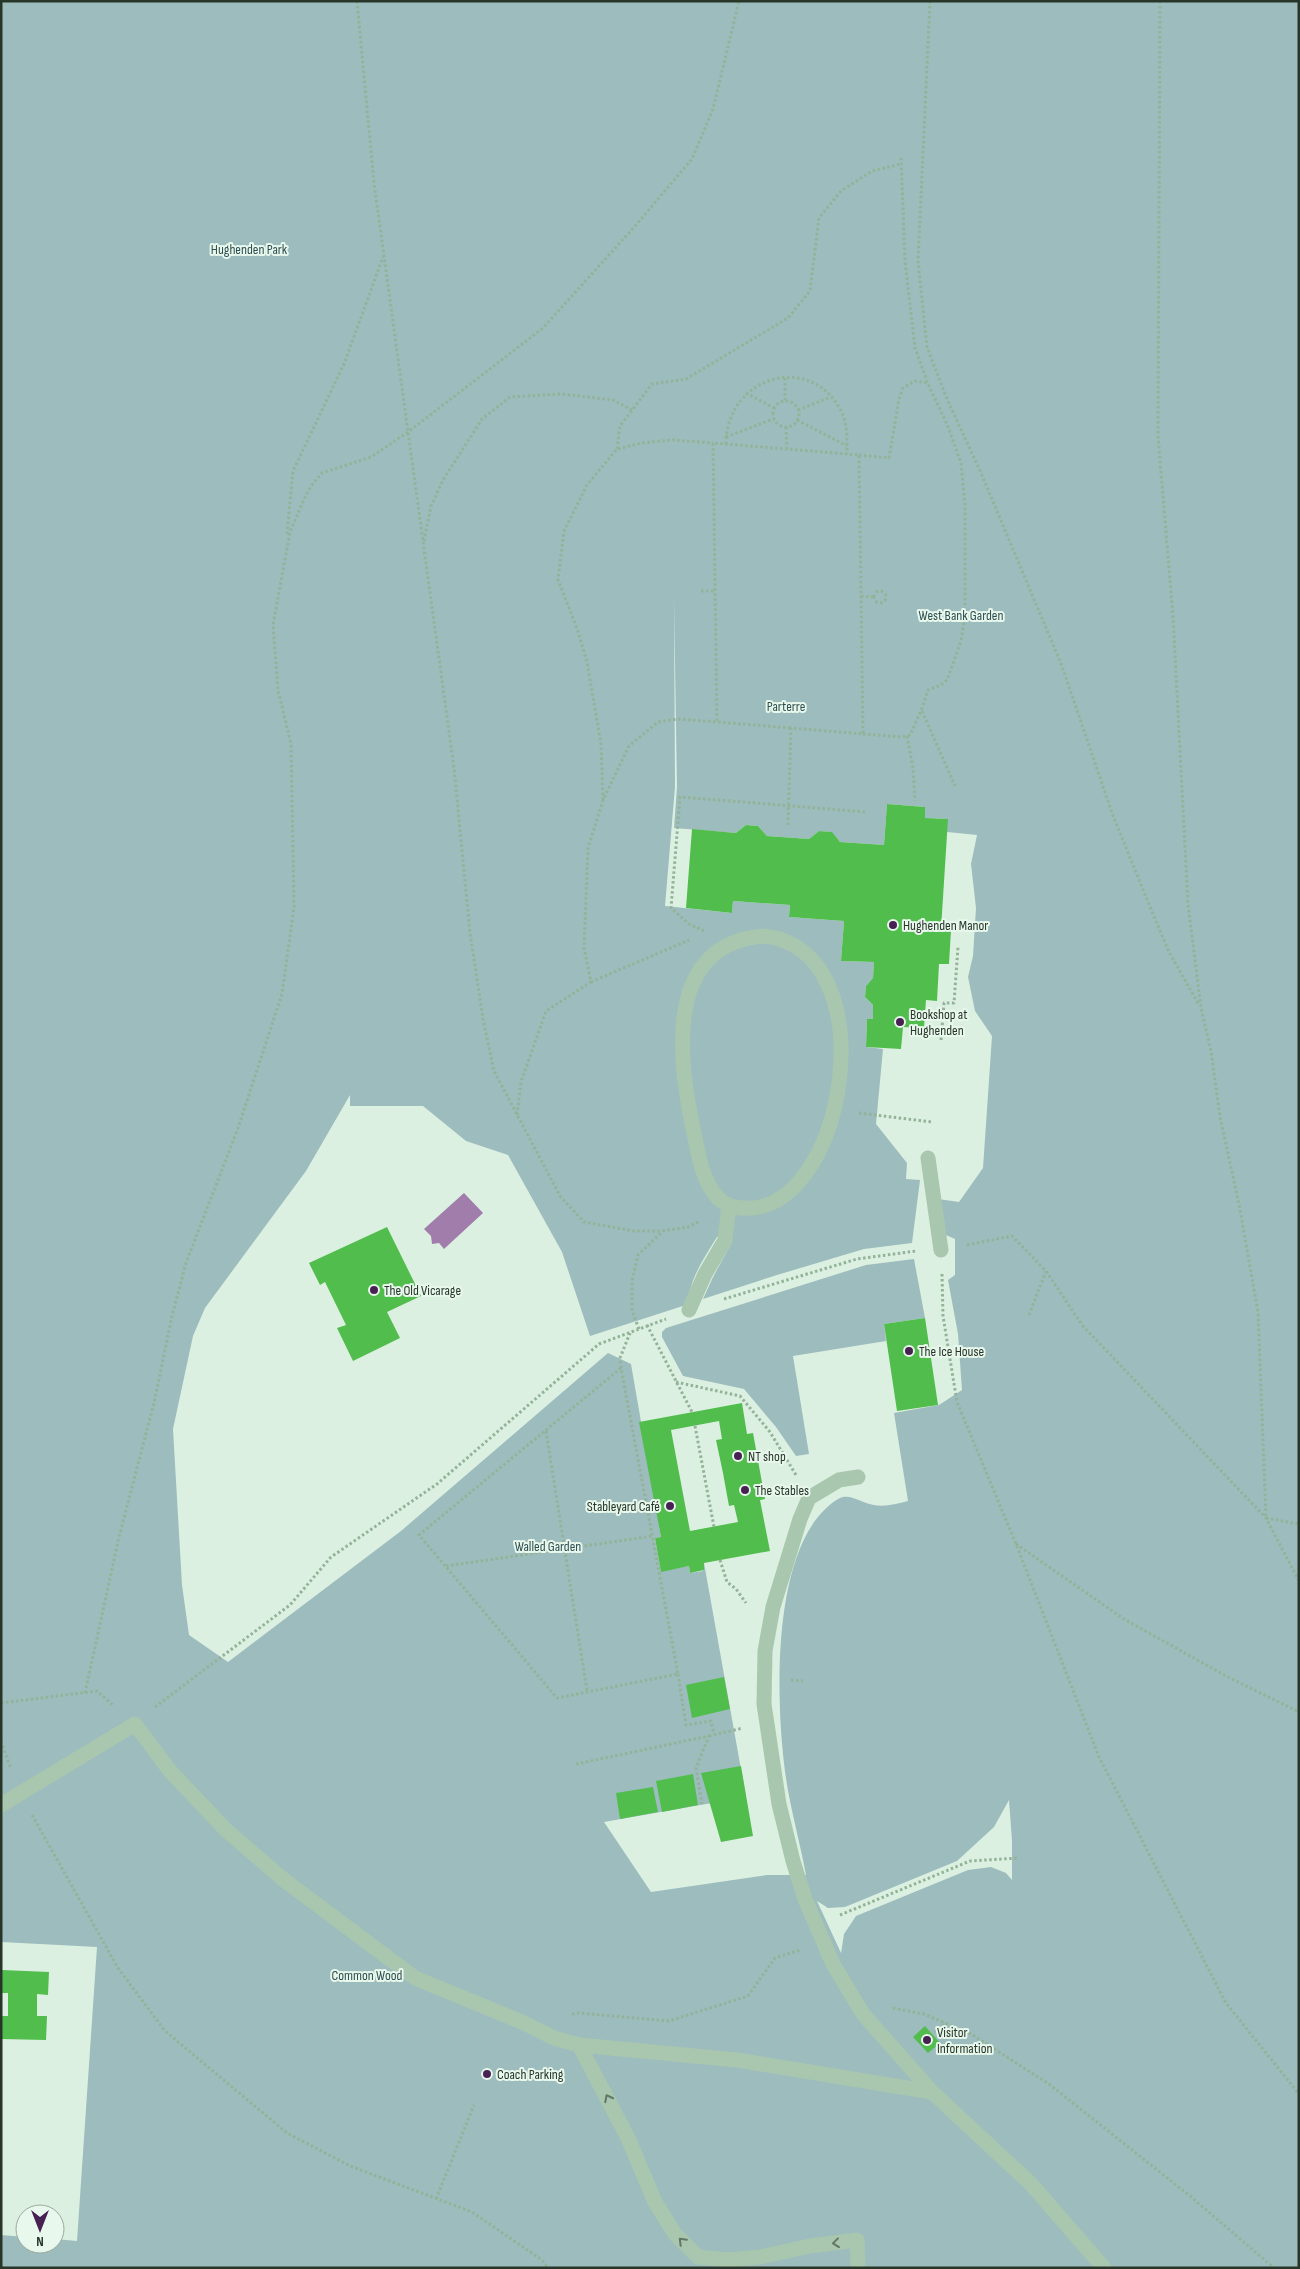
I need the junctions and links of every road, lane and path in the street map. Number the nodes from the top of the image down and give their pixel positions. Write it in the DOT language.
graph roads {
  1 [pos="357,1"];
  2 [pos="739,1"];
  3 [pos="930,1"];
  4 [pos="1160,1"];
  5 [pos="901,156"];
  6 [pos="901,164"];
  7 [pos="384,256"];
  8 [pos="785,378"];
  9 [pos="928,384"];
  10 [pos="746,393"];
  11 [pos="831,397"];
  12 [pos="785,401"];
  13 [pos="774,408"];
  14 [pos="632,410"];
  15 [pos="798,410"];
  16 [pos="773,419"];
  17 [pos="797,420"];
  18 [pos="786,428"];
  19 [pos="408,432"];
  20 [pos="726,437"];
  21 [pos="713,444"];
  22 [pos="726,444"];
  23 [pos="847,446"];
  24 [pos="617,449"];
  25 [pos="787,449"];
  26 [pos="847,454"];
  27 [pos="859,455"];
  28 [pos="424,545"];
  29 [pos="285,560"];
  30 [pos="701,591"];
  31 [pos="715,591"];
  32 [pos="861,596"];
  33 [pos="873,597"];
  34 [pos="921,711"];
  35 [pos="717,722"];
  36 [pos="791,728"];
  37 [pos="863,734"];
  38 [pos="907,736"];
  39 [pos="955,786"];
  40 [pos="603,800"];
  41 [pos="915,801"];
  42 [pos="789,806"];
  43 [pos="866,812"];
  44 [pos="788,825"];
  45 [pos="699,936"];
  46 [pos="691,939"];
  47 [pos="958,947"];
  48 [pos="591,982"];
  49 [pos="1201,1008"];
  50 [pos="941,1040"];
  51 [pos="833,1110"];
  52 [pos="517,1116"];
  53 [pos="932,1122"];
  54 [pos="928,1158"];
  55 [pos="728,1206"];
  56 [pos="662,1231"];
  57 [pos="940,1250"];
  58 [pos="1046,1271"];
  59 [pos="689,1310"];
  60 [pos="1029,1314"];
  61 [pos="639,1329"];
  62 [pos="630,1332"];
  63 [pos="621,1368"];
  64 [pos="676,1382"];
  65 [pos="692,1412"];
  66 [pos="695,1426"];
  67 [pos="546,1430"];
  68 [pos="858,1477"];
  69 [pos="809,1498"];
  70 [pos="1266,1518"];
  71 [pos="1299,1524"];
  72 [pos="714,1526"];
  73 [pos="653,1536"];
  74 [pos="1016,1544"];
  75 [pos="565,1548"];
  76 [pos="720,1560"];
  77 [pos="445,1566"];
  78 [pos="1299,1580"];
  79 [pos="748,1607"];
  80 [pos="678,1674"];
  81 [pos="789,1680"];
  82 [pos="803,1682"];
  83 [pos="588,1692"];
  84 [pos="85,1693"];
  85 [pos="1,1703"];
  86 [pos="1299,1712"];
  87 [pos="767,1723"];
  88 [pos="135,1724"];
  89 [pos="714,1734"];
  90 [pos="709,1736"];
  91 [pos="576,1764"];
  92 [pos="19,1793"];
  93 [pos="702,1804"];
  94 [pos="1,1806"];
  95 [pos="1018,1858"];
  96 [pos="816,1925"];
  97 [pos="824,1942"];
  98 [pos="856,2001"];
  99 [pos="570,2014"];
  100 [pos="946,2023"];
  101 [pos="935,2032"];
  102 [pos="579,2045"];
  103 [pos="932,2092"];
  104 [pos="1299,2094"];
  105 [pos="474,2106"];
  106 [pos="436,2199"];
  107 [pos="548,2268"];
  108 [pos="858,2268"];
  109 [pos="1104,2268"];
  110 [pos="1274,2268"];
  1 -- 7 [label="path"];
  2 -- 19 [label="path"];
  3 -- 49 [label="path"];
  4 -- 49 [label="path"];
  5 -- 6 [label="path"];
  6 -- 9 [label="path"];
  6 -- 14 [label="path"];
  7 -- 19 [label="path"];
  7 -- 29 [label="path"];
  8 -- 10 [label="path"];
  8 -- 11 [label="path"];
  8 -- 12 [label="path"];
  9 -- 27 [label="path"];
  9 -- 34 [label="path"];
  10 -- 13 [label="path"];
  10 -- 20 [label="path"];
  11 -- 15 [label="path"];
  11 -- 23 [label="path"];
  12 -- 13 [label="path"];
  12 -- 15 [label="path"];
  13 -- 16 [label="path"];
  14 -- 24 [label="path"];
  14 -- 28 [label="path"];
  15 -- 17 [label="path"];
  16 -- 18 [label="path"];
  16 -- 20 [label="path"];
  17 -- 18 [label="path"];
  17 -- 23 [label="path"];
  18 -- 25 [label="path"];
  19 -- 28 [label="path"];
  19 -- 29 [label="path"];
  20 -- 22 [label="path"];
  21 -- 22 [label="path"];
  21 -- 24 [label="path"];
  21 -- 31 [label="path"];
  22 -- 25 [label="path"];
  23 -- 26 [label="path"];
  24 -- 40 [label="path"];
  25 -- 26 [label="path"];
  26 -- 27 [label="path"];
  27 -- 32 [label="path"];
  28 -- 52 [label="path"];
  29 -- 84 [label="path"];
  30 -- 31 [label="path"];
  31 -- 35 [label="path"];
  32 -- 33 [label="path"];
  32 -- 37 [label="path"];
  33 -- 33 [label="path"];
  34 -- 38 [label="path"];
  34 -- 39 [label="path"];
  35 -- 36 [label="path"];
  35 -- 40 [label="path"];
  36 -- 37 [label="path"];
  36 -- 42 [label="path"];
  37 -- 38 [label="path"];
  38 -- 41 [label="path"];
  40 -- 48 [label="path"];
  42 -- 43 [label="path"];
  42 -- 44 [label="path"];
  42 -- 45 [label="path"];
  46 -- 48 [label="path"];
  47 -- 50 [label="path"];
  48 -- 52 [label="path"];
  49 -- 70 [label="path"];
  51 -- 53 [label="path"];
  51 -- 55 [label="lane"];
  51 -- 55 [label="lane"];
  52 -- 56 [label="path"];
  54 -- 57 [label="lane"];
  55 -- 56 [label="path"];
  55 -- 59 [label="lane"];
  56 -- 61 [label="path"];
  57 -- 58 [label="path"];
  57 -- 59 [label="path"];
  57 -- 74 [label="path"];
  58 -- 60 [label="path"];
  58 -- 70 [label="path"];
  61 -- 62 [label="path"];
  61 -- 64 [label="path"];
  62 -- 63 [label="path"];
  62 -- 88 [label="path"];
  63 -- 67 [label="path"];
  63 -- 73 [label="path"];
  64 -- 65 [label="path"];
  64 -- 69 [label="path"];
  66 -- 72 [label="path"];
  67 -- 75 [label="path"];
  67 -- 77 [label="path"];
  68 -- 69 [label="lane"];
  69 -- 87 [label="lane"];
  70 -- 71 [label="path"];
  70 -- 78 [label="path"];
  73 -- 75 [label="path"];
  73 -- 80 [label="path"];
  74 -- 86 [label="path"];
  74 -- 104 [label="path"];
  75 -- 77 [label="path"];
  75 -- 83 [label="path"];
  76 -- 79 [label="path"];
  77 -- 83 [label="path"];
  80 -- 83 [label="path"];
  80 -- 89 [label="path"];
  81 -- 82 [label="path"];
  84 -- 85 [label="path"];
  84 -- 88 [label="path"];
  87 -- 89 [label="path"];
  87 -- 96 [label="lane"];
  88 -- 92 [label="lane"];
  88 -- 102 [label="lane"];
  89 -- 90 [label="path"];
  90 -- 91 [label="path"];
  90 -- 93 [label="path"];
  92 -- 94 [label="lane"];
  92 -- 106 [label="path"];
  95 -- 96 [label="path"];
  96 -- 97 [label="lane"];
  97 -- 98 [label="lane"];
  97 -- 99 [label="path"];
  98 -- 100 [label="path"];
  98 -- 103 [label="lane"];
  100 -- 101 [label="path"];
  100 -- 110 [label="path"];
  102 -- 103 [label="lane"];
  108 -- 102 [label="lane, one-way"];
  103 -- 109 [label="lane"];
  105 -- 106 [label="path"];
  106 -- 107 [label="path"];
}
